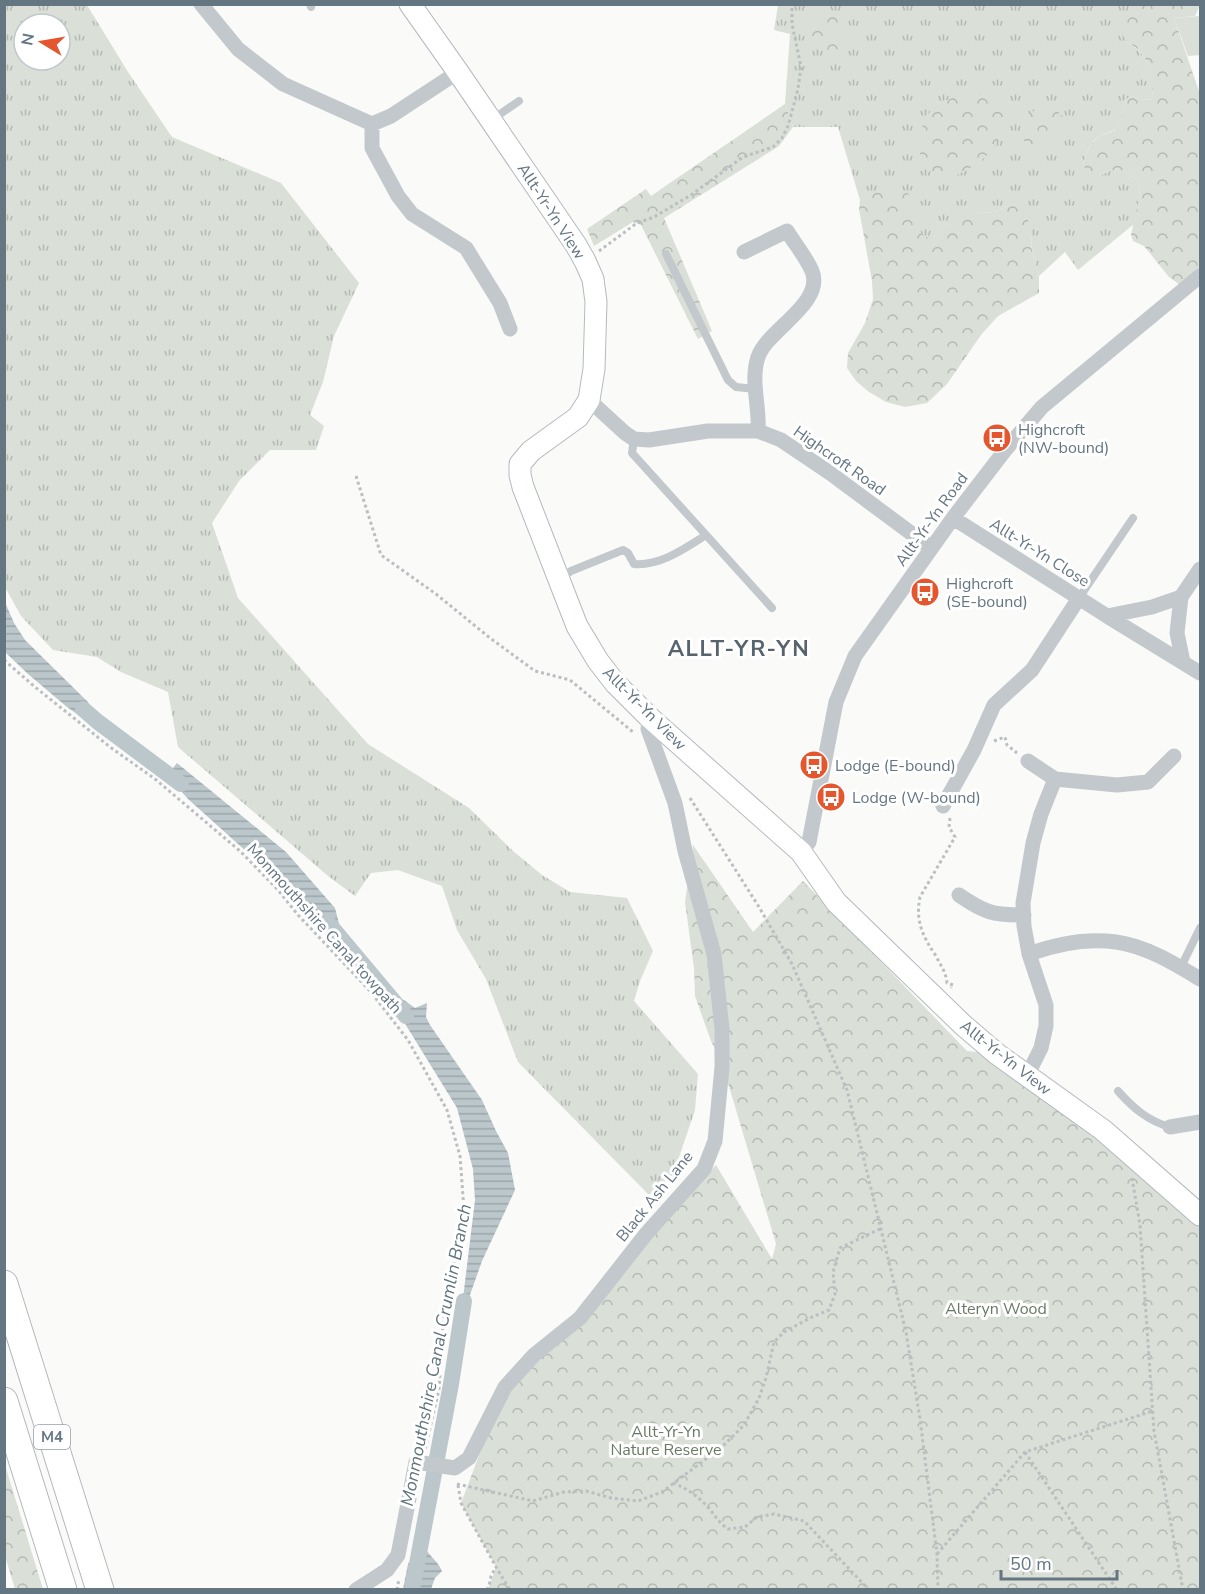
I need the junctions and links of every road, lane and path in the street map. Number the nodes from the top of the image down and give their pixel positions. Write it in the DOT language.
graph roads {
  1 [pos="201,4"];
  2 [pos="410,4"];
  3 [pos="792,4"];
  4 [pos="458,72"];
  5 [pos="519,101"];
  6 [pos="491,120"];
  7 [pos="372,124"];
  8 [pos="744,252"];
  9 [pos="666,254"];
  10 [pos="585,261"];
  11 [pos="1200,276"];
  12 [pos="510,329"];
  13 [pos="756,389"];
  14 [pos="589,400"];
  15 [pos="758,431"];
  16 [pos="634,439"];
  17 [pos="356,476"];
  18 [pos="953,518"];
  19 [pos="1133,518"];
  20 [pos="706,535"];
  21 [pos="931,548"];
  22 [pos="1200,569"];
  23 [pos="558,580"];
  24 [pos="1181,597"];
  25 [pos="1079,598"];
  26 [pos="772,608"];
  27 [pos="1107,616"];
  28 [pos="4,660"];
  29 [pos="1183,662"];
  30 [pos="1200,673"];
  31 [pos="649,723"];
  32 [pos="974,750"];
  33 [pos="1174,756"];
  34 [pos="1028,761"];
  35 [pos="1055,779"];
  36 [pos="691,798"];
  37 [pos="948,808"];
  38 [pos="801,852"];
  39 [pos="959,895"];
  40 [pos="1024,915"];
  41 [pos="1200,928"];
  42 [pos="1029,954"];
  43 [pos="1181,968"];
  44 [pos="1200,980"];
  45 [pos="943,1005"];
  46 [pos="1028,1076"];
  47 [pos="1118,1091"];
  48 [pos="1200,1122"];
  49 [pos="1170,1127"];
  50 [pos="1126,1150"];
  51 [pos="1200,1215"];
  52 [pos="882,1228"];
  53 [pos="4,1284"];
  54 [pos="4,1401"];
  55 [pos="1153,1411"];
  56 [pos="1025,1452"];
  57 [pos="423,1462"];
  58 [pos="452,1467"];
  59 [pos="673,1483"];
  60 [pos="458,1484"];
  61 [pos="937,1554"];
  62 [pos="496,1567"];
  63 [pos="399,1578"];
  64 [pos="63,1590"];
  65 [pos="100,1590"];
  66 [pos="356,1590"];
  67 [pos="397,1590"];
  68 [pos="487,1590"];
  69 [pos="510,1590"];
  70 [pos="869,1590"];
  71 [pos="938,1590"];
  72 [pos="1117,1590"];
  73 [pos="1183,1590"];
  1 -- 7 [label="street"];
  2 -- 4 [label="street, Allt-Yr-Yn View"];
  3 -- 10 [label="path"];
  4 -- 6 [label="street, Allt-Yr-Yn View"];
  4 -- 7 [label="street"];
  5 -- 6 [label="lane"];
  6 -- 10 [label="street, Allt-Yr-Yn View"];
  7 -- 12 [label="street"];
  8 -- 13 [label="street"];
  9 -- 13 [label="lane"];
  10 -- 14 [label="street, Allt-Yr-Yn View"];
  11 -- 18 [label="street, Allt-Yr-Yn Road"];
  13 -- 15 [label="street"];
  14 -- 16 [label="street"];
  14 -- 23 [label="street, Allt-Yr-Yn View"];
  15 -- 16 [label="street, Highcroft Road"];
  15 -- 21 [label="street, Highcroft Road"];
  16 -- 20 [label="lane"];
  17 -- 31 [label="path"];
  18 -- 21 [label="street, Allt-Yr-Yn Road"];
  18 -- 25 [label="street, Allt-Yr-Yn Close"];
  19 -- 25 [label="lane"];
  20 -- 23 [label="lane"];
  20 -- 26 [label="lane"];
  21 -- 38 [label="street, Allt-Yr-Yn Road"];
  22 -- 24 [label="street"];
  23 -- 31 [label="street, Allt-Yr-Yn View"];
  24 -- 27 [label="street"];
  24 -- 29 [label="street"];
  25 -- 27 [label="street, Allt-Yr-Yn Close"];
  25 -- 32 [label="street"];
  27 -- 29 [label="street, Allt-Yr-Yn Close"];
  28 -- 57 [label="path, Monmouthshire Canal towpath"];
  29 -- 30 [label="street, Allt-Yr-Yn Close"];
  31 -- 38 [label="street, Allt-Yr-Yn View"];
  31 -- 58 [label="street, Black Ash Lane"];
  32 -- 34 [label="path"];
  32 -- 37 [label="street"];
  33 -- 35 [label="street"];
  34 -- 35 [label="street"];
  35 -- 40 [label="street"];
  36 -- 52 [label="path"];
  37 -- 45 [label="path"];
  38 -- 45 [label="street, Allt-Yr-Yn View"];
  39 -- 40 [label="street"];
  40 -- 42 [label="street"];
  41 -- 43 [label="lane"];
  42 -- 43 [label="street"];
  42 -- 46 [label="street"];
  43 -- 44 [label="street"];
  45 -- 46 [label="street, Allt-Yr-Yn View"];
  46 -- 50 [label="street, Allt-Yr-Yn View"];
  47 -- 49 [label="lane"];
  48 -- 49 [label="street"];
  50 -- 51 [label="street, Allt-Yr-Yn View"];
  50 -- 55 [label="path"];
  52 -- 59 [label="path"];
  52 -- 61 [label="path"];
  53 -- 65 [label="highway, M4"];
  54 -- 64 [label="highway, M4"];
  55 -- 56 [label="path"];
  55 -- 73 [label="path"];
  56 -- 61 [label="path"];
  56 -- 72 [label="path"];
  57 -- 58 [label="street"];
  57 -- 66 [label="street"];
  58 -- 60 [label="path"];
  59 -- 60 [label="path"];
  59 -- 70 [label="path"];
  60 -- 62 [label="path"];
  61 -- 71 [label="path"];
  62 -- 68 [label="path"];
  62 -- 69 [label="path"];
  63 -- 67 [label="path"];
}
